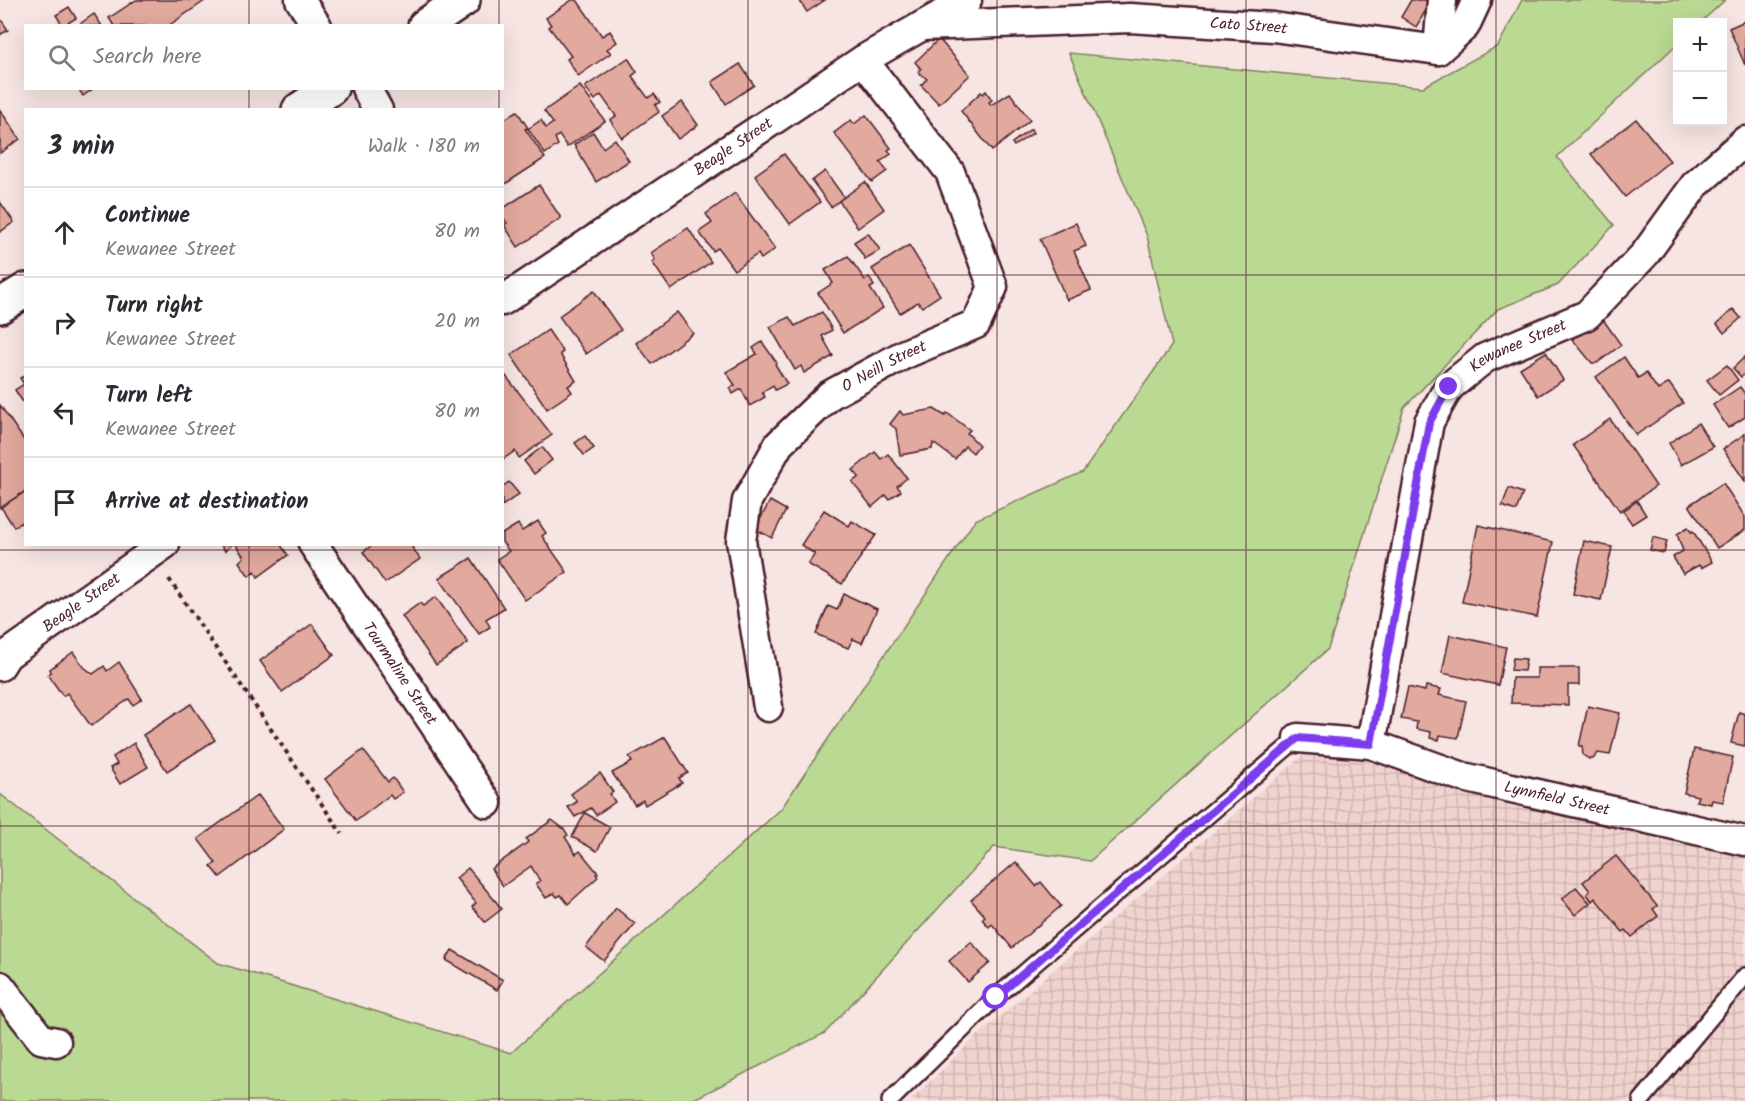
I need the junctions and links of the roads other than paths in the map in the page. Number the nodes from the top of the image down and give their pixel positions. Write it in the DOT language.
graph roads {
  1 [pos="300,0"];
  2 [pos="463,0"];
  3 [pos="967,0"];
  4 [pos="1442,0"];
  5 [pos="1477,0"];
  6 [pos="316,24"];
  7 [pos="428,24"];
  8 [pos="922,26"];
  9 [pos="1438,50"];
  10 [pos="863,60"];
  11 [pos="328,90"];
  12 [pos="367,90"];
  13 [pos="302,108"];
  14 [pos="377,108"];
  15 [pos="1745,141"];
  16 [pos="24,291"];
  17 [pos="504,300"];
  18 [pos="0,306"];
  19 [pos="314,546"];
  20 [pos="158,549"];
  21 [pos="0,666"];
  22 [pos="768,707"];
  23 [pos="1298,738"];
  24 [pos="1371,744"];
  25 [pos="487,803"];
  26 [pos="1745,841"];
  27 [pos="1745,976"];
  28 [pos="0,986"];
  29 [pos="56,1042"];
  30 [pos="890,1101"];
  31 [pos="1641,1101"];
  1 -- 6 [label="street"];
  2 -- 7 [label="street"];
  3 -- 8 [label="street, Beagle Street"];
  4 -- 9 [label="street"];
  5 -- 9 [label="street"];
  8 -- 9 [label="street, Cato Street"];
  8 -- 10 [label="street, Beagle Street"];
  10 -- 17 [label="street, Beagle Street"];
  10 -- 22 [label="street, O Neill Street"];
  11 -- 13 [label="street"];
  12 -- 14 [label="street"];
  15 -- 24 [label="street, Kewanee Street"];
  16 -- 18 [label="street"];
  19 -- 25 [label="street, Tourmaline Street"];
  20 -- 21 [label="street, Beagle Street"];
  23 -- 24 [label="street"];
  23 -- 30 [label="lane"];
  24 -- 26 [label="street, Lynnfield Street"];
  27 -- 31 [label="lane"];
  28 -- 29 [label="street"];
}
